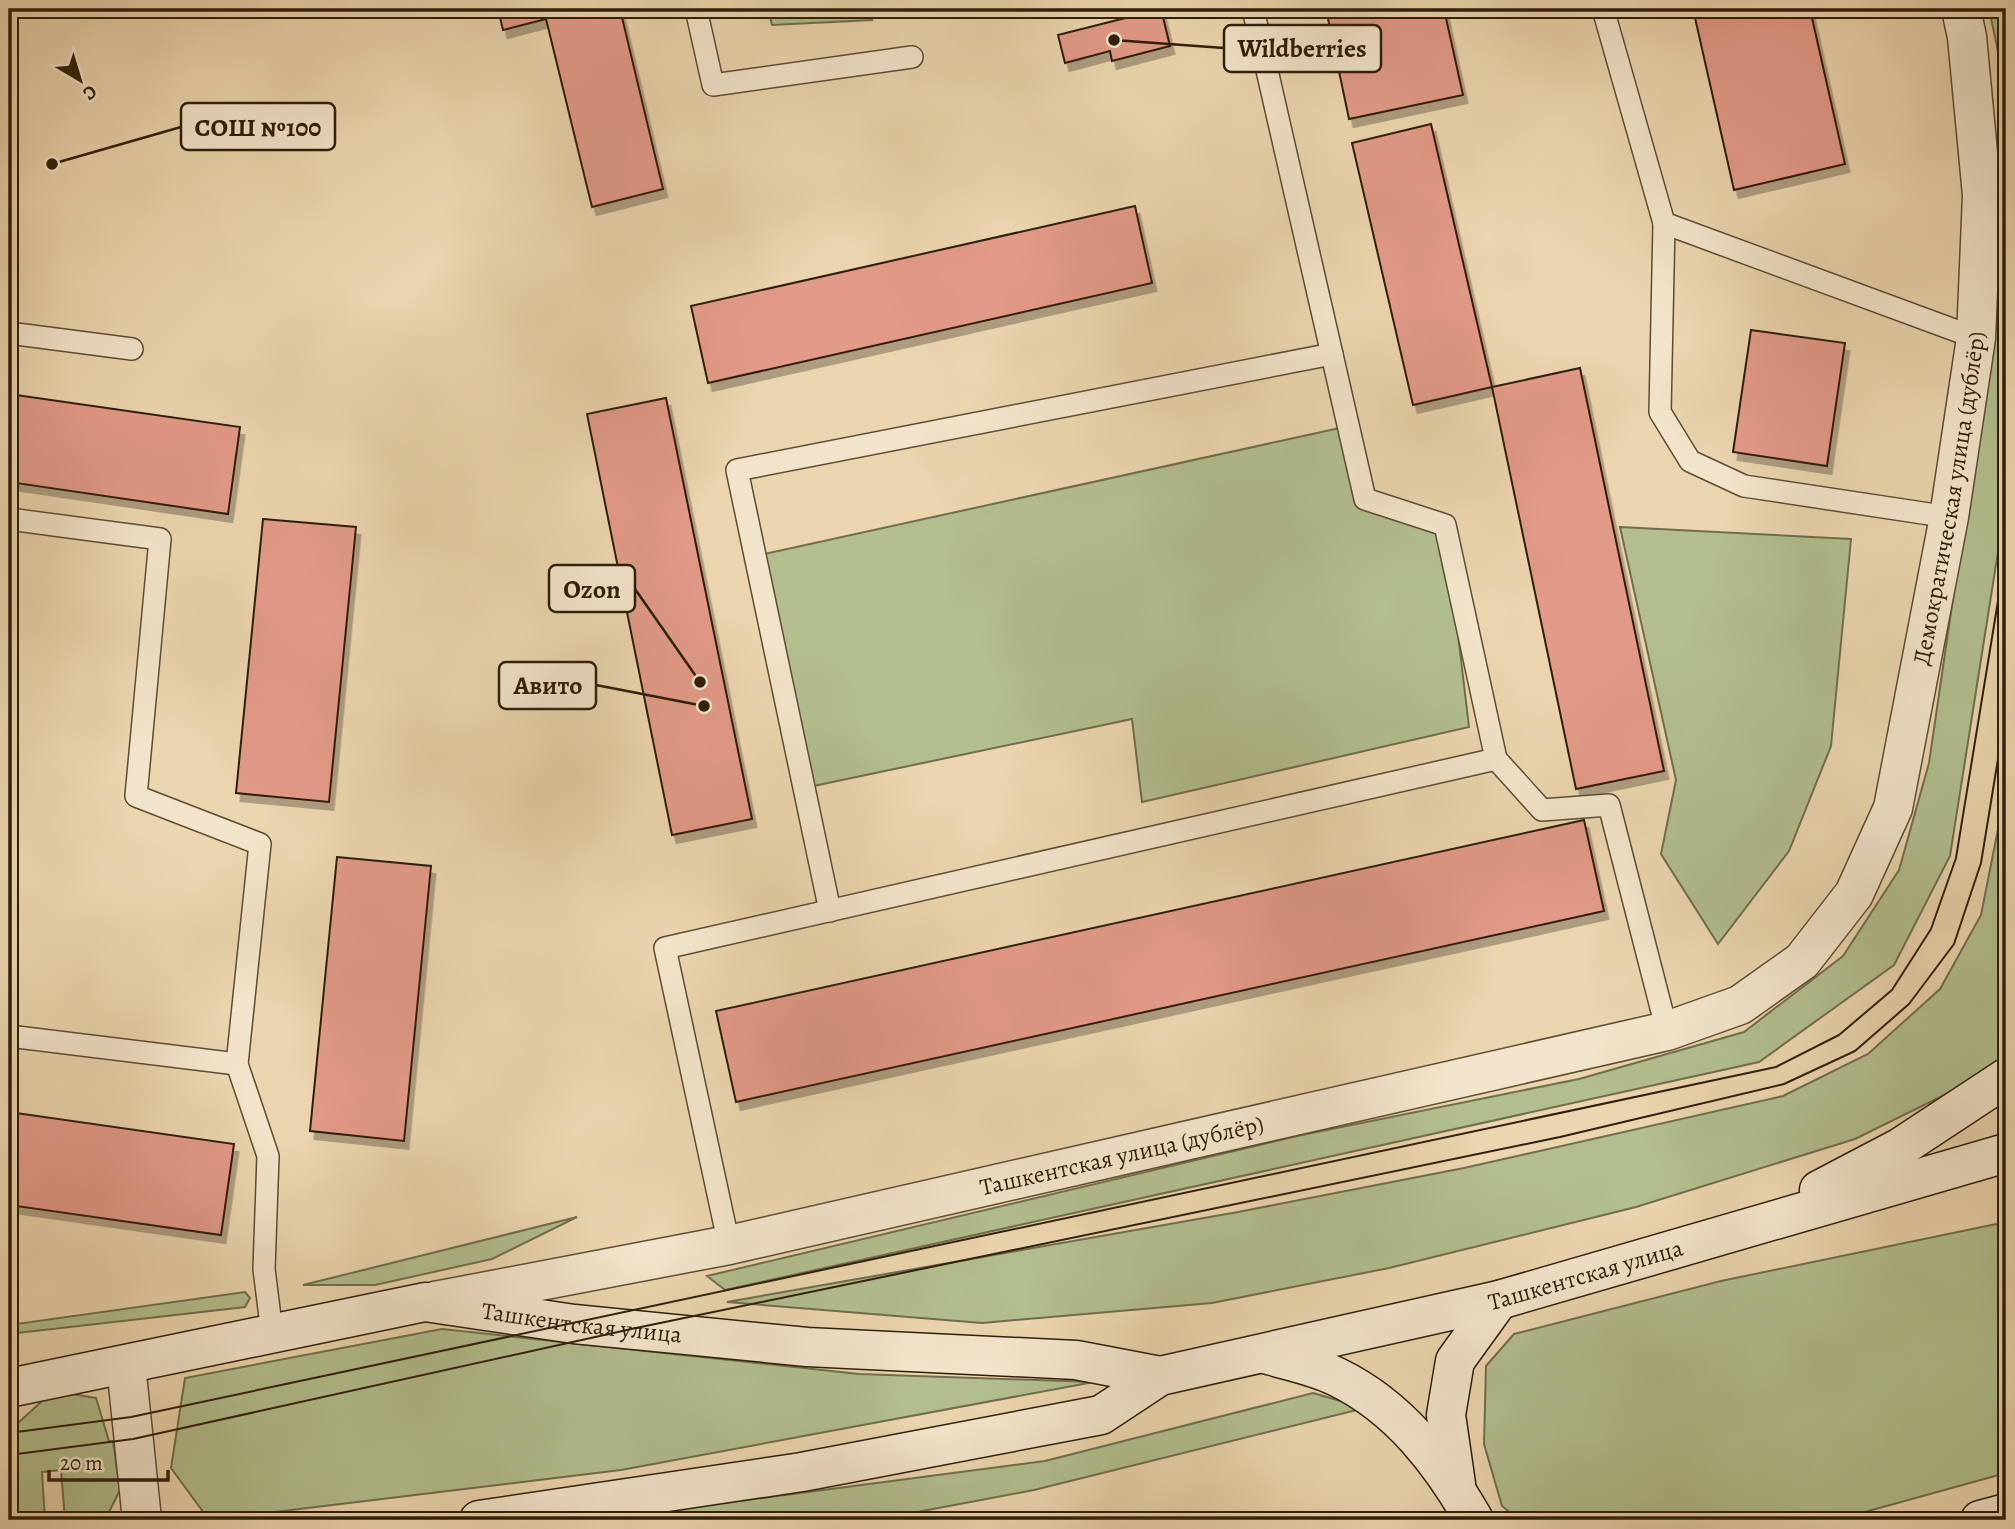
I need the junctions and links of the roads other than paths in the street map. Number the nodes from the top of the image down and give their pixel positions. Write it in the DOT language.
graph roads {
  1 [pos="696,9"];
  2 [pos="1253,9"];
  3 [pos="1603,9"];
  4 [pos="1961,9"];
  5 [pos="912,57"];
  6 [pos="1664,223"];
  7 [pos="9,333"];
  8 [pos="1976,338"];
  9 [pos="132,349"];
  10 [pos="1332,354"];
  11 [pos="1949,517"];
  12 [pos="9,519"];
  13 [pos="1496,759"];
  14 [pos="830,911"];
  15 [pos="1802,961"];
  16 [pos="1667,1031"];
  17 [pos="9,1036"];
  18 [pos="237,1064"];
  19 [pos="2006,1078"];
  20 [pos="2006,1153"];
  21 [pos="1744,1229"];
  22 [pos="729,1245"];
  23 [pos="1499,1300"];
  24 [pos="425,1303"];
  25 [pos="272,1333"];
  26 [pos="1263,1353"];
  27 [pos="126,1365"];
  28 [pos="1160,1376"];
  29 [pos="9,1388"];
  30 [pos="1466,1505"];
  31 [pos="2006,1513"];
  32 [pos="142,1520"];
  33 [pos="479,1520"];
  34 [pos="1980,1520"];
  1 -- 5 [label="lane"];
  2 -- 10 [label="lane"];
  3 -- 6 [label="lane"];
  4 -- 8 [label="main road, Демократическая улица (дублёр)"];
  6 -- 8 [label="lane"];
  6 -- 11 [label="lane"];
  7 -- 9 [label="lane"];
  8 -- 11 [label="main road, Демократическая улица (дублёр)"];
  10 -- 13 [label="lane"];
  10 -- 14 [label="lane"];
  11 -- 15 [label="main road, Демократическая улица (дублёр)"];
  12 -- 18 [label="lane"];
  13 -- 14 [label="lane"];
  13 -- 16 [label="lane"];
  14 -- 22 [label="lane"];
  15 -- 16 [label="main road, Ташкентская улица (дублёр)"];
  16 -- 22 [label="main road, Ташкентская улица (дублёр)"];
  17 -- 18 [label="lane"];
  18 -- 25 [label="lane"];
  19 -- 21 [label="main road"];
  20 -- 21 [label="main road, Ташкентская улица"];
  21 -- 23 [label="main road, Ташкентская улица"];
  22 -- 24 [label="main road, Ташкентская улица (дублёр)"];
  23 -- 26 [label="main road, Ташкентская улица"];
  23 -- 30 [label="main road"];
  24 -- 25 [label="main road, Ташкентская улица"];
  24 -- 28 [label="main road, Ташкентская улица"];
  25 -- 27 [label="main road, Ташкентская улица"];
  26 -- 28 [label="main road, Ташкентская улица"];
  26 -- 30 [label="main road"];
  27 -- 29 [label="main road, Ташкентская улица"];
  27 -- 32 [label="main road"];
  28 -- 33 [label="main road, Ташкентская улица"];
  31 -- 34 [label="main road"];
}
